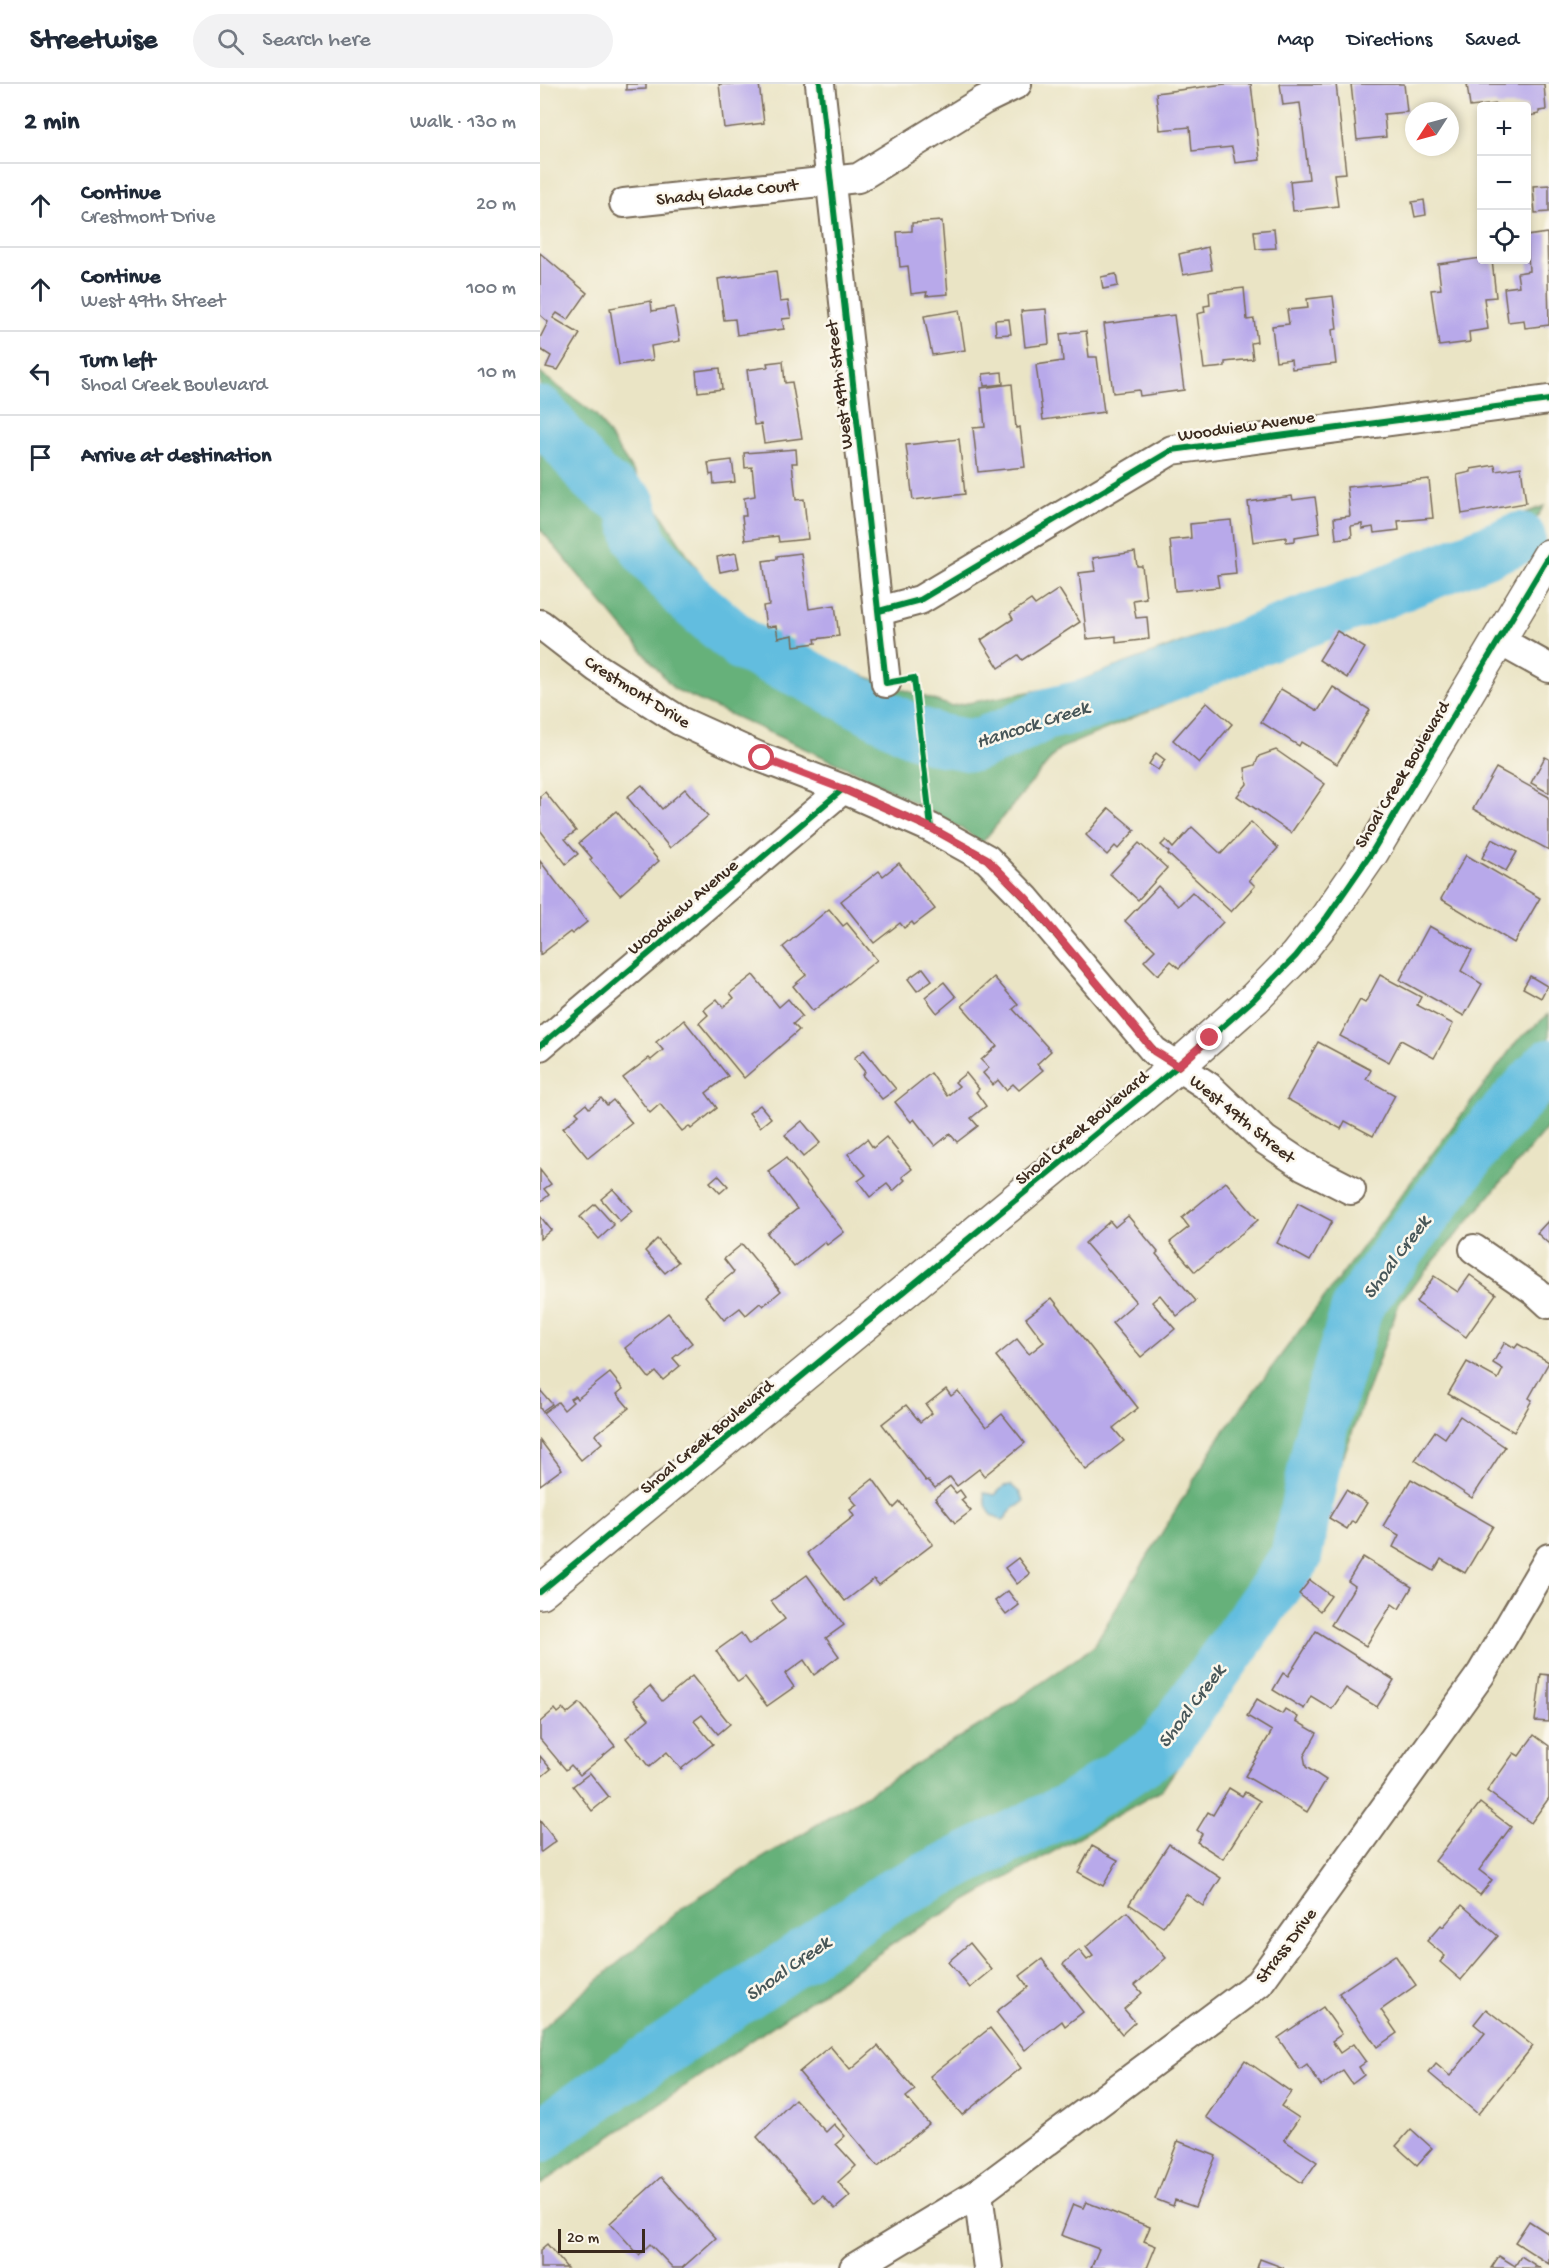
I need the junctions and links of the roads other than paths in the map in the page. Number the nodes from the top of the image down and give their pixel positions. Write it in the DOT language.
graph roads {
  1 [pos="820,84"];
  2 [pos="1017,84"];
  3 [pos="829,180"];
  4 [pos="624,203"];
  5 [pos="1549,400"];
  6 [pos="1549,556"];
  7 [pos="879,611"];
  8 [pos="540,624"];
  9 [pos="1500,641"];
  10 [pos="1549,668"];
  11 [pos="886,683"];
  12 [pos="843,789"];
  13 [pos="540,1046"];
  14 [pos="1178,1066"];
  15 [pos="1351,1190"];
  16 [pos="1474,1249"];
  17 [pos="1549,1304"];
  18 [pos="1549,1558"];
  19 [pos="540,1592"];
  20 [pos="978,2193"];
  21 [pos="854,2268"];
  22 [pos="988,2268"];
  1 -- 3 [label="street, West 49th Street"];
  2 -- 3 [label="street, Shady Glade Court"];
  3 -- 4 [label="street, Shady Glade Court"];
  3 -- 7 [label="street, West 49th Street"];
  5 -- 7 [label="street, Woodview Avenue"];
  6 -- 9 [label="street, Shoal Creek Boulevard"];
  7 -- 11 [label="street, West 49th Street"];
  8 -- 12 [label="street, Crestmont Drive"];
  9 -- 10 [label="street"];
  9 -- 14 [label="street, Shoal Creek Boulevard"];
  12 -- 13 [label="street, Woodview Avenue"];
  12 -- 14 [label="street, West 49th Street"];
  14 -- 15 [label="street, West 49th Street"];
  14 -- 19 [label="street, Shoal Creek Boulevard"];
  16 -- 17 [label="street"];
  18 -- 20 [label="street, Strass Drive"];
  20 -- 21 [label="street, Strass Drive"];
  20 -- 22 [label="street"];
}
